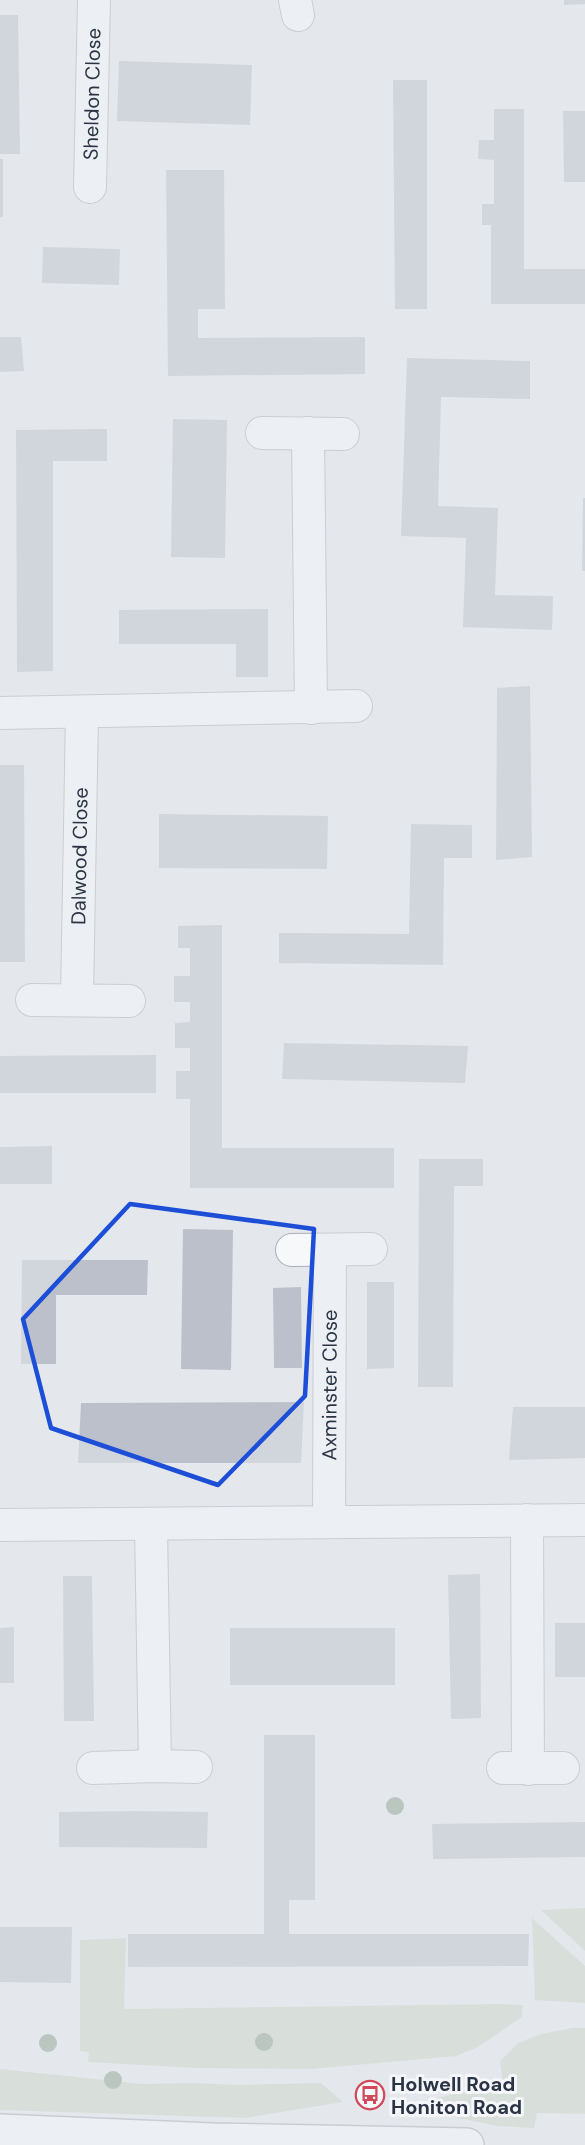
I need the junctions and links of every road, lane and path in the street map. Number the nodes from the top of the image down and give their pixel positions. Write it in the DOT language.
graph roads {
  1 [pos="94,0"];
  2 [pos="90,187"];
  3 [pos="262,432"];
  4 [pos="308,433"];
  5 [pos="343,434"];
  6 [pos="356,706"];
  7 [pos="311,708"];
  8 [pos="82,712"];
  9 [pos="0,713"];
  10 [pos="32,1000"];
  11 [pos="77,1000"];
  12 [pos="129,1001"];
  13 [pos="371,1249"];
  14 [pos="292,1250"];
  15 [pos="330,1250"];
  16 [pos="527,1520"];
  17 [pos="585,1520"];
  18 [pos="329,1521"];
  19 [pos="0,1525"];
  20 [pos="151,1526"];
  21 [pos="156,1766"];
  22 [pos="196,1767"];
  23 [pos="93,1768"];
  24 [pos="563,1768"];
  25 [pos="0,2131"];
  26 [pos="467,2145"];
  1 -- 2 [label="street, Sheldon Close"];
  3 -- 4 [label="street"];
  4 -- 5 [label="street"];
  4 -- 7 [label="street"];
  6 -- 7 [label="street"];
  7 -- 8 [label="street"];
  8 -- 9 [label="street"];
  8 -- 11 [label="street, Dalwood Close"];
  10 -- 11 [label="street"];
  11 -- 12 [label="street"];
  13 -- 15 [label="street"];
  14 -- 15 [label="street"];
  15 -- 18 [label="street, Axminster Close"];
  16 -- 17 [label="street"];
  16 -- 18 [label="street"];
  16 -- 24 [label="street"];
  18 -- 20 [label="street"];
  19 -- 20 [label="street"];
  20 -- 21 [label="street"];
  21 -- 22 [label="street"];
  21 -- 23 [label="street"];
  25 -- 26 [label="street"];
}
